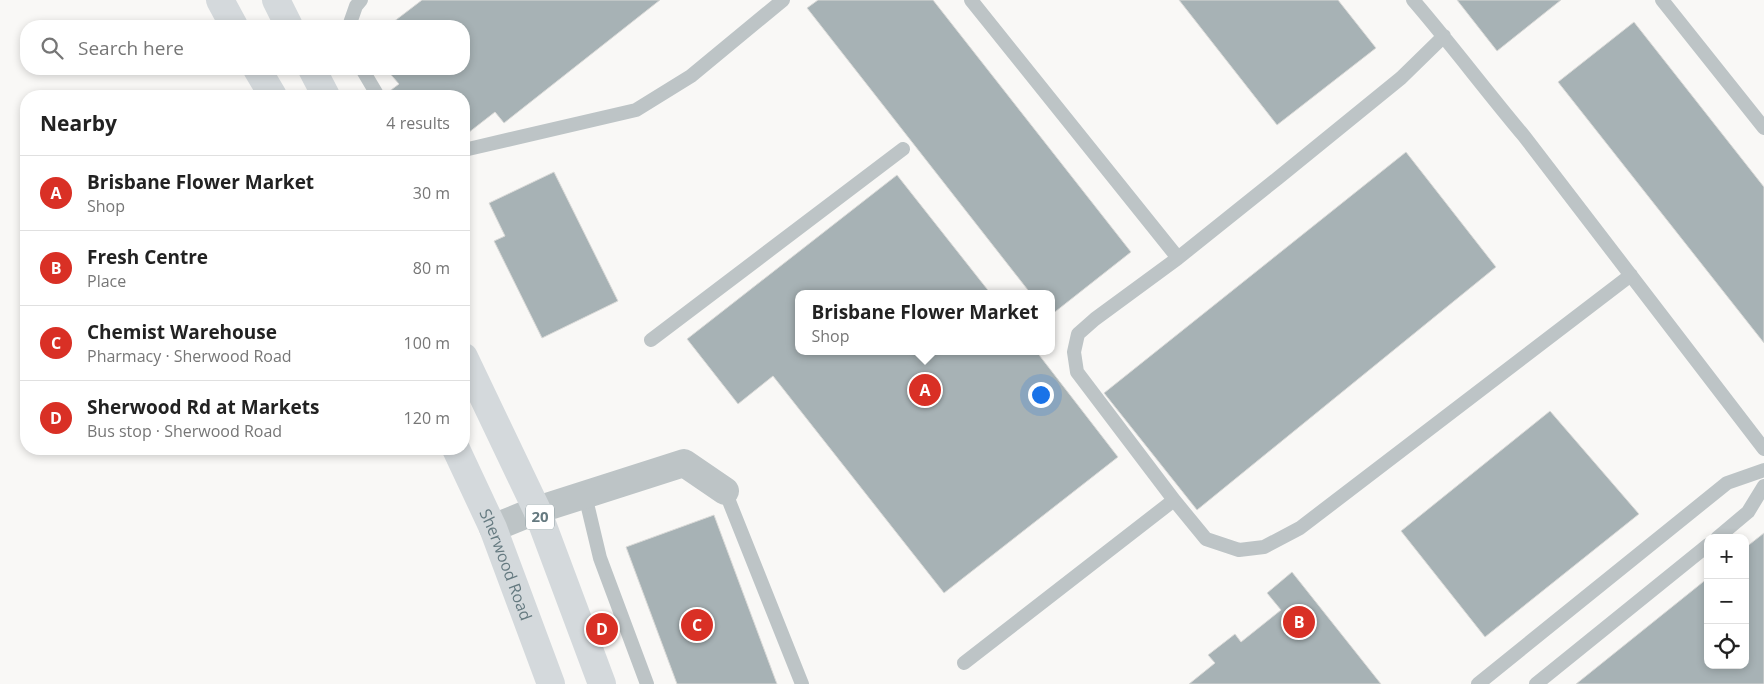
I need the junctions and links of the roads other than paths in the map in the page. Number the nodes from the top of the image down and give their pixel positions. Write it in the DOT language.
graph roads {
  1 [pos="220,0"];
  2 [pos="276,0"];
  3 [pos="361,0"];
  4 [pos="783,0"];
  5 [pos="971,0"];
  6 [pos="1413,0"];
  7 [pos="1662,0"];
  8 [pos="231,20"];
  9 [pos="287,20"];
  10 [pos="352,20"];
  11 [pos="1444,36"];
  12 [pos="260,75"];
  13 [pos="315,75"];
  14 [pos="366,75"];
  15 [pos="269,90"];
  16 [pos="323,90"];
  17 [pos="374,90"];
  18 [pos="1764,128"];
  19 [pos="470,149"];
  20 [pos="902,149"];
  21 [pos="1178,258"];
  22 [pos="1631,275"];
  23 [pos="651,340"];
  24 [pos="470,370"];
  25 [pos="1764,449"];
  26 [pos="459,455"];
  27 [pos="1764,470"];
  28 [pos="1764,486"];
  29 [pos="725,491"];
  30 [pos="585,495"];
  31 [pos="1174,500"];
  32 [pos="537,510"];
  33 [pos="493,528"];
  34 [pos="1722,534"];
  35 [pos="1704,548"];
  36 [pos="964,663"];
  37 [pos="551,684"];
  38 [pos="602,684"];
  39 [pos="647,684"];
  40 [pos="802,684"];
  41 [pos="1478,684"];
  42 [pos="1536,684"];
  1 -- 8 [label="main road"];
  2 -- 9 [label="main road"];
  3 -- 10 [label="lane"];
  4 -- 19 [label="lane"];
  5 -- 21 [label="lane"];
  6 -- 11 [label="lane"];
  7 -- 18 [label="lane"];
  11 -- 21 [label="lane"];
  11 -- 22 [label="lane"];
  12 -- 15 [label="main road"];
  13 -- 16 [label="main road"];
  14 -- 17 [label="lane"];
  20 -- 23 [label="lane"];
  21 -- 31 [label="lane"];
  22 -- 25 [label="lane"];
  22 -- 31 [label="lane"];
  24 -- 32 [label="main road, 20"];
  26 -- 33 [label="main road, Sherwood Road"];
  27 -- 41 [label="lane"];
  28 -- 34 [label="lane"];
  29 -- 30 [label="street"];
  29 -- 40 [label="lane"];
  30 -- 32 [label="street"];
  30 -- 39 [label="lane"];
  31 -- 36 [label="lane"];
  32 -- 33 [label="street"];
  32 -- 38 [label="main road, 20"];
  33 -- 37 [label="main road, Sherwood Road"];
  35 -- 42 [label="lane"];
}
